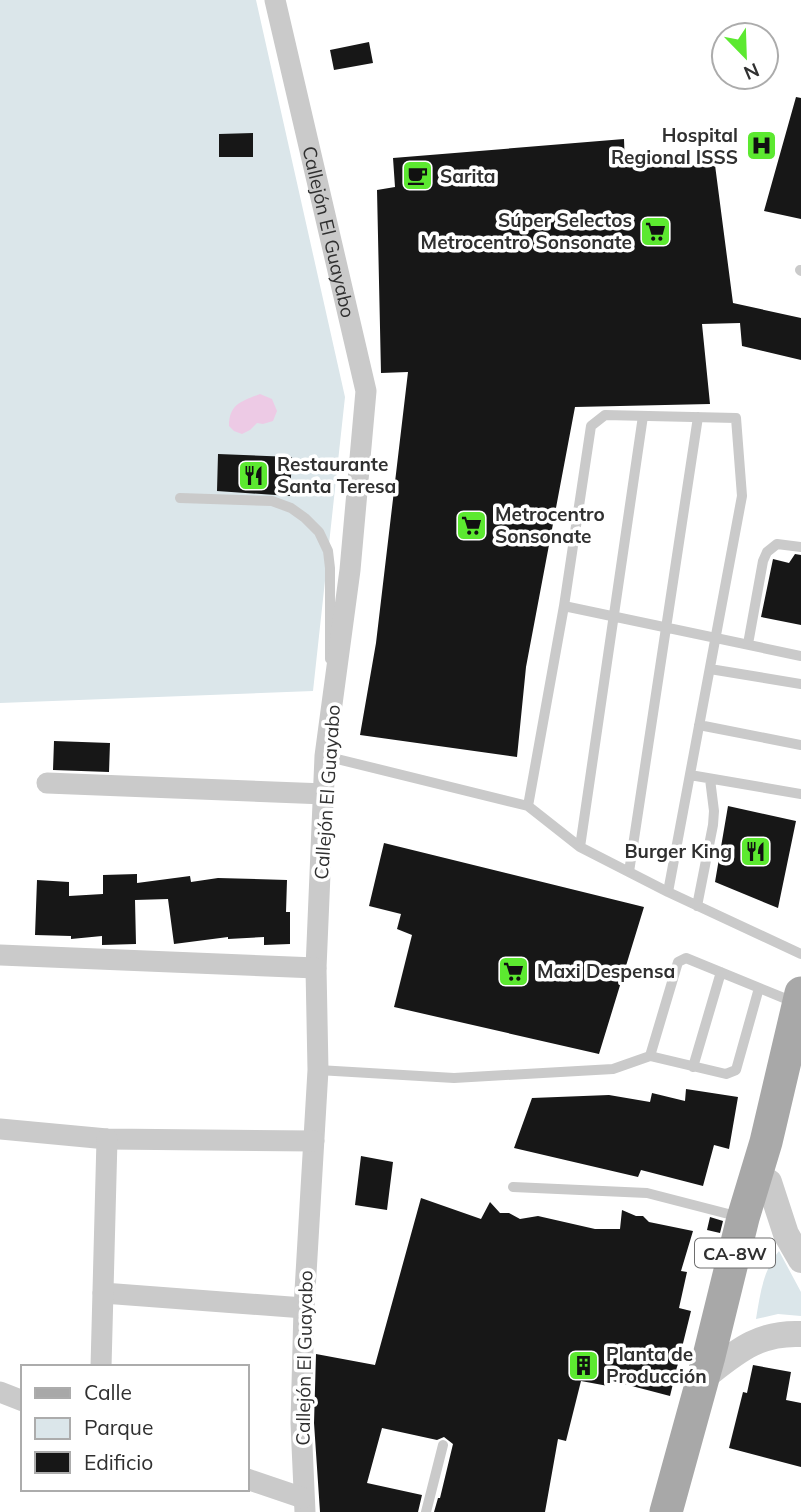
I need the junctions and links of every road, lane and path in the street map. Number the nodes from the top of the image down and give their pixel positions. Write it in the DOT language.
graph roads {
  1 [pos="275,0"];
  2 [pos="643,416"];
  3 [pos="698,417"];
  4 [pos="180,498"];
  5 [pos="801,547"];
  6 [pos="564,606"];
  7 [pos="615,616"];
  8 [pos="665,627"];
  9 [pos="717,638"];
  10 [pos="748,644"];
  11 [pos="801,656"];
  12 [pos="710,669"];
  13 [pos="801,684"];
  14 [pos="334,689"];
  15 [pos="699,725"];
  16 [pos="801,745"];
  17 [pos="325,756"];
  18 [pos="690,775"];
  19 [pos="710,779"];
  20 [pos="47,783"];
  21 [pos="325,794"];
  22 [pos="801,794"];
  23 [pos="528,806"];
  24 [pos="580,847"];
  25 [pos="629,872"];
  26 [pos="668,892"];
  27 [pos="696,906"];
  28 [pos="801,954"];
  29 [pos="0,955"];
  30 [pos="316,968"];
  31 [pos="721,972"];
  32 [pos="759,988"];
  33 [pos="799,1006"];
  34 [pos="650,1056"];
  35 [pos="801,1057"];
  36 [pos="693,1067"];
  37 [pos="318,1070"];
  38 [pos="0,1129"];
  39 [pos="107,1139"];
  40 [pos="314,1141"];
  41 [pos="769,1182"];
  42 [pos="513,1186"];
  43 [pos="743,1218"];
  44 [pos="801,1260"];
  45 [pos="103,1293"];
  46 [pos="304,1308"];
  47 [pos="801,1334"];
  48 [pos="101,1365"];
  49 [pos="713,1370"];
  50 [pos="0,1392"];
  51 [pos="21,1400"];
  52 [pos="443,1445"];
  53 [pos="248,1479"];
  54 [pos="304,1505"];
  55 [pos="426,1512"];
  56 [pos="666,1512"];
  57 [pos="687,1512"];
  1 -- 14 [label="street, Callejón El Guayabo"];
  2 -- 3 [label="lane"];
  2 -- 6 [label="lane"];
  2 -- 7 [label="lane"];
  3 -- 8 [label="lane"];
  3 -- 9 [label="lane"];
  4 -- 14 [label="lane"];
  5 -- 10 [label="lane"];
  6 -- 7 [label="lane"];
  6 -- 23 [label="lane"];
  7 -- 8 [label="lane"];
  7 -- 24 [label="lane"];
  8 -- 9 [label="lane"];
  8 -- 25 [label="lane"];
  9 -- 10 [label="lane"];
  9 -- 12 [label="lane"];
  10 -- 11 [label="lane"];
  12 -- 13 [label="lane"];
  12 -- 15 [label="lane"];
  14 -- 17 [label="street, Callejón El Guayabo"];
  15 -- 16 [label="lane"];
  15 -- 18 [label="lane"];
  17 -- 21 [label="street, Callejón El Guayabo"];
  17 -- 23 [label="lane"];
  18 -- 19 [label="lane"];
  18 -- 26 [label="lane"];
  19 -- 22 [label="lane"];
  19 -- 27 [label="lane"];
  20 -- 21 [label="street"];
  21 -- 30 [label="street, Callejón El Guayabo"];
  23 -- 24 [label="lane"];
  24 -- 25 [label="lane"];
  25 -- 26 [label="lane"];
  26 -- 27 [label="lane"];
  27 -- 28 [label="lane"];
  29 -- 30 [label="street"];
  30 -- 37 [label="street, Callejón El Guayabo"];
  31 -- 32 [label="lane"];
  31 -- 34 [label="lane"];
  31 -- 36 [label="lane"];
  32 -- 33 [label="lane"];
  32 -- 36 [label="lane"];
  33 -- 43 [label="main road, CA-8W"];
  34 -- 36 [label="lane"];
  34 -- 37 [label="lane"];
  35 -- 41 [label="main road, CA-8W"];
  37 -- 40 [label="street, Callejón El Guayabo"];
  38 -- 39 [label="street"];
  39 -- 40 [label="street"];
  39 -- 45 [label="street"];
  40 -- 46 [label="street, Callejón El Guayabo"];
  41 -- 44 [label="street"];
  41 -- 49 [label="main road, CA-8W"];
  42 -- 43 [label="lane"];
  43 -- 49 [label="main road, CA-8W"];
  45 -- 46 [label="street"];
  45 -- 48 [label="street"];
  46 -- 54 [label="street, Callejón El Guayabo"];
  47 -- 49 [label="street"];
  49 -- 56 [label="main road, CA-8W"];
  49 -- 57 [label="main road, CA-8W"];
  50 -- 51 [label="street"];
  52 -- 55 [label="lane"];
  53 -- 54 [label="street"];
}
